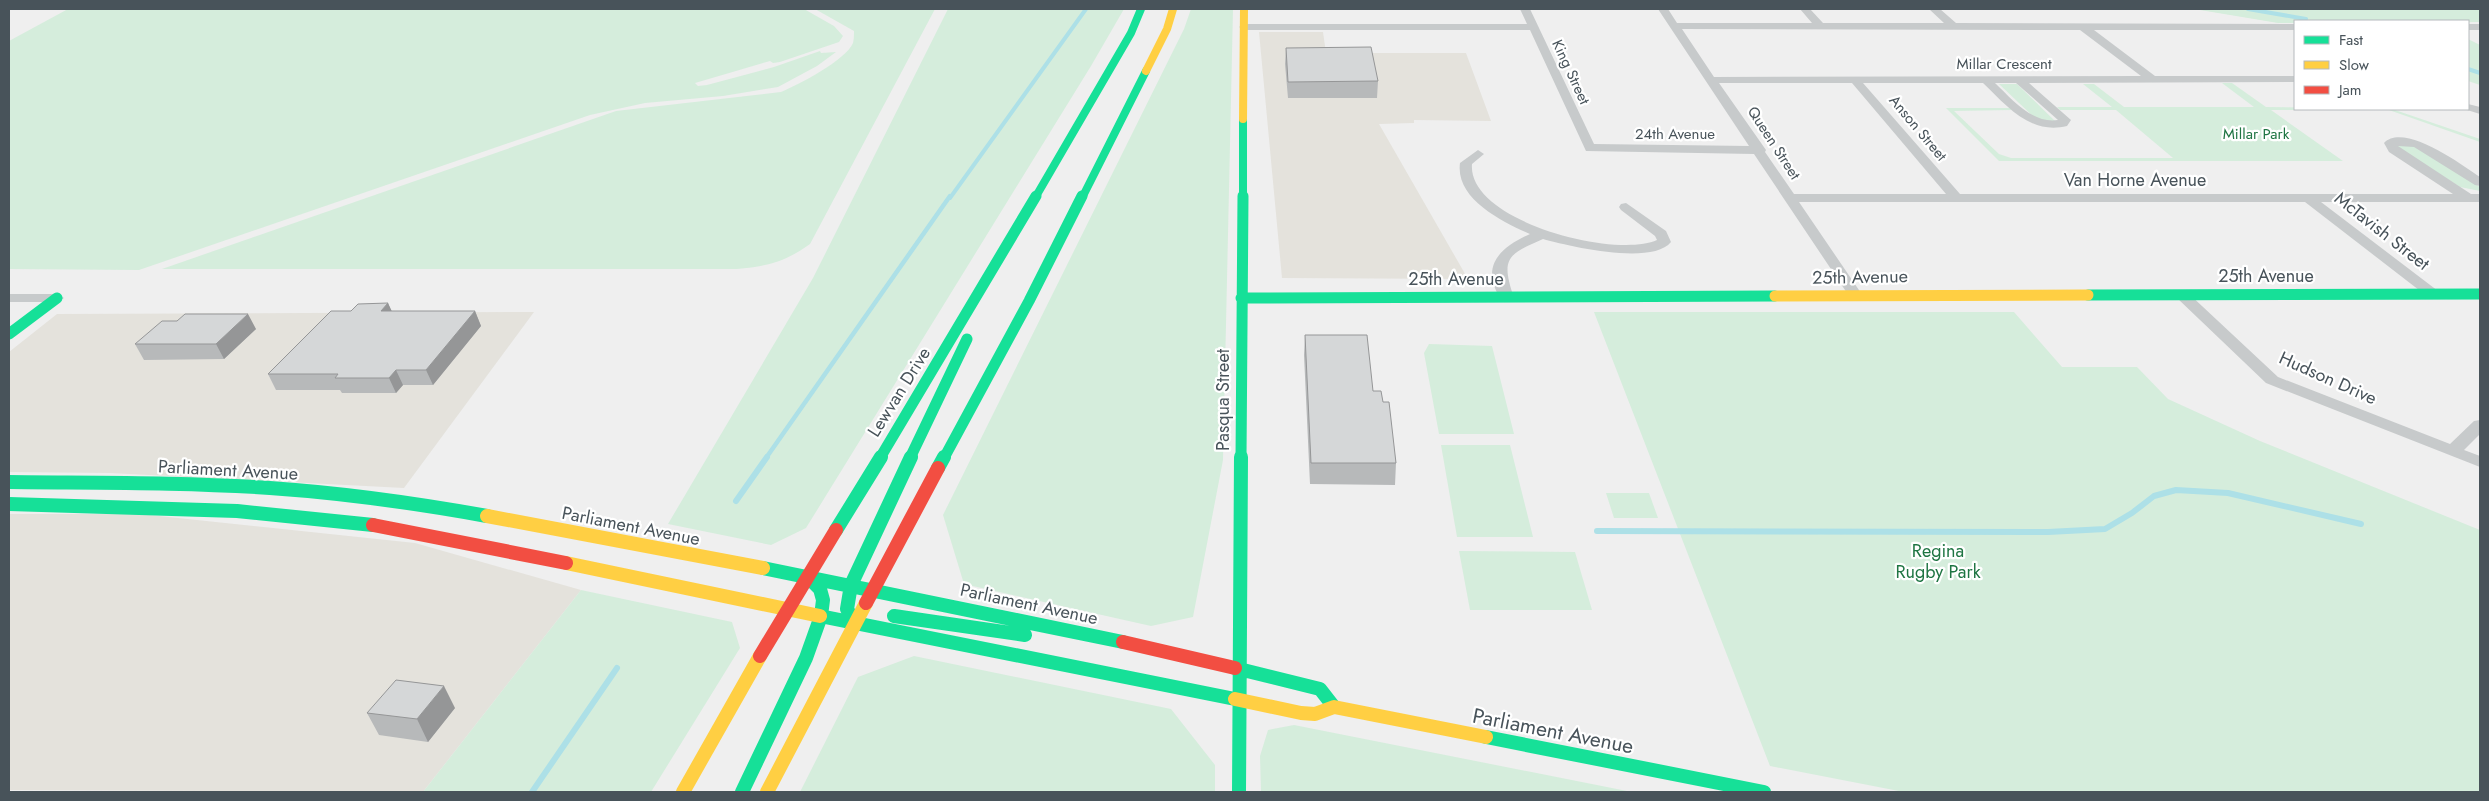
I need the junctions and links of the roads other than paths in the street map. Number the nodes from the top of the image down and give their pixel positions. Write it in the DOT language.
graph roads {
  1 [pos="1141,9"];
  2 [pos="1173,9"];
  3 [pos="1244,9"];
  4 [pos="1525,9"];
  5 [pos="1663,9"];
  6 [pos="1805,9"];
  7 [pos="1934,9"];
  8 [pos="1676,26"];
  9 [pos="1820,26"];
  10 [pos="1953,26"];
  11 [pos="2082,26"];
  12 [pos="1244,27"];
  13 [pos="1534,27"];
  14 [pos="2294,27"];
  15 [pos="2152,78"];
  16 [pos="1854,79"];
  17 [pos="1985,79"];
  18 [pos="2018,79"];
  19 [pos="2294,79"];
  20 [pos="1712,80"];
  21 [pos="1590,148"];
  22 [pos="1760,150"];
  23 [pos="1478,154"];
  24 [pos="2480,182"];
  25 [pos="1790,198"];
  26 [pos="1956,198"];
  27 [pos="2308,198"];
  28 [pos="2474,198"];
  29 [pos="1626,207"];
  30 [pos="1542,234"];
  31 [pos="1001,257"];
  32 [pos="2433,294"];
  33 [pos="2480,294"];
  34 [pos="2182,295"];
  35 [pos="1856,296"];
  36 [pos="9,298"];
  37 [pos="57,298"];
  38 [pos="1241,298"];
  39 [pos="1507,298"];
  40 [pos="9,334"];
  41 [pos="2480,424"];
  42 [pos="2453,451"];
  43 [pos="2480,462"];
  44 [pos="9,482"];
  45 [pos="9,504"];
  46 [pos="807,576"];
  47 [pos="851,585"];
  48 [pos="872,589"];
  49 [pos="847,609"];
  50 [pos="786,610"];
  51 [pos="822,612"];
  52 [pos="870,612"];
  53 [pos="854,622"];
  54 [pos="995,650"];
  55 [pos="1182,656"];
  56 [pos="1238,668"];
  57 [pos="1223,680"];
  58 [pos="1205,681"];
  59 [pos="1238,700"];
  60 [pos="1334,707"];
  61 [pos="683,792"];
  62 [pos="742,792"];
  63 [pos="767,792"];
  64 [pos="1238,792"];
  65 [pos="1764,792"];
  1 -- 31 [label="main road, Lewvan Drive"];
  2 -- 48 [label="main road"];
  3 -- 12 [label="main road, Pasqua Street"];
  4 -- 13 [label="street, King Street"];
  5 -- 8 [label="street, Queen Street"];
  6 -- 9 [label="street"];
  7 -- 10 [label="street"];
  8 -- 9 [label="street"];
  8 -- 20 [label="street, Queen Street"];
  9 -- 10 [label="street"];
  10 -- 11 [label="street"];
  11 -- 14 [label="street"];
  11 -- 15 [label="street"];
  12 -- 13 [label="street"];
  12 -- 38 [label="main road, Pasqua Street"];
  13 -- 21 [label="street, King Street"];
  15 -- 18 [label="street, Millar Crescent"];
  15 -- 19 [label="street, Millar Crescent"];
  16 -- 17 [label="street, Millar Crescent"];
  16 -- 20 [label="street, Millar Crescent"];
  16 -- 26 [label="street, Anson Street"];
  17 -- 18 [label="street, Millar Crescent"];
  17 -- 18 [label="street"];
  20 -- 22 [label="street, Queen Street"];
  21 -- 22 [label="street, 24th Avenue"];
  22 -- 25 [label="street, Queen Street"];
  23 -- 30 [label="street"];
  24 -- 28 [label="street"];
  25 -- 26 [label="street, Van Horne Avenue"];
  25 -- 35 [label="street, Queen Street"];
  26 -- 27 [label="street, Van Horne Avenue"];
  27 -- 28 [label="street, Van Horne Avenue"];
  27 -- 32 [label="street, McTavish Street"];
  29 -- 30 [label="street"];
  30 -- 39 [label="street"];
  31 -- 46 [label="main road, Lewvan Drive"];
  31 -- 47 [label="main road"];
  32 -- 33 [label="main road, 25th Avenue"];
  32 -- 34 [label="main road, 25th Avenue"];
  34 -- 35 [label="main road, 25th Avenue"];
  34 -- 42 [label="street, Hudson Drive"];
  35 -- 39 [label="main road, 25th Avenue"];
  36 -- 37 [label="street"];
  37 -- 40 [label="main road"];
  38 -- 39 [label="main road, 25th Avenue"];
  38 -- 56 [label="main road, Pasqua Street"];
  41 -- 42 [label="street"];
  42 -- 43 [label="street, Hudson Drive"];
  44 -- 46 [label="main road, Parliament Avenue"];
  45 -- 50 [label="main road, Parliament Avenue"];
  46 -- 47 [label="main road, Parliament Avenue"];
  46 -- 50 [label="main road, Lewvan Drive"];
  46 -- 51 [label="main road"];
  47 -- 48 [label="main road, Parliament Avenue"];
  47 -- 49 [label="main road"];
  48 -- 52 [label="main road"];
  48 -- 55 [label="main road, Parliament Avenue"];
  49 -- 51 [label="main road"];
  49 -- 52 [label="main road"];
  49 -- 53 [label="main road"];
  50 -- 51 [label="main road, Parliament Avenue"];
  50 -- 61 [label="main road, Lewvan Drive"];
  51 -- 53 [label="main road, Parliament Avenue"];
  51 -- 62 [label="main road"];
  52 -- 53 [label="main road"];
  52 -- 55 [label="main road"];
  53 -- 54 [label="main road, Parliament Avenue"];
  53 -- 63 [label="main road"];
  54 -- 58 [label="main road, Parliament Avenue"];
  54 -- 59 [label="main road, Parliament Avenue"];
  55 -- 56 [label="main road, Parliament Avenue"];
  56 -- 57 [label="main road"];
  56 -- 59 [label="main road, Pasqua Street"];
  56 -- 60 [label="main road, Parliament Avenue"];
  59 -- 60 [label="main road, Parliament Avenue"];
  59 -- 64 [label="main road, Pasqua Street"];
  60 -- 65 [label="main road, Parliament Avenue"];
}
